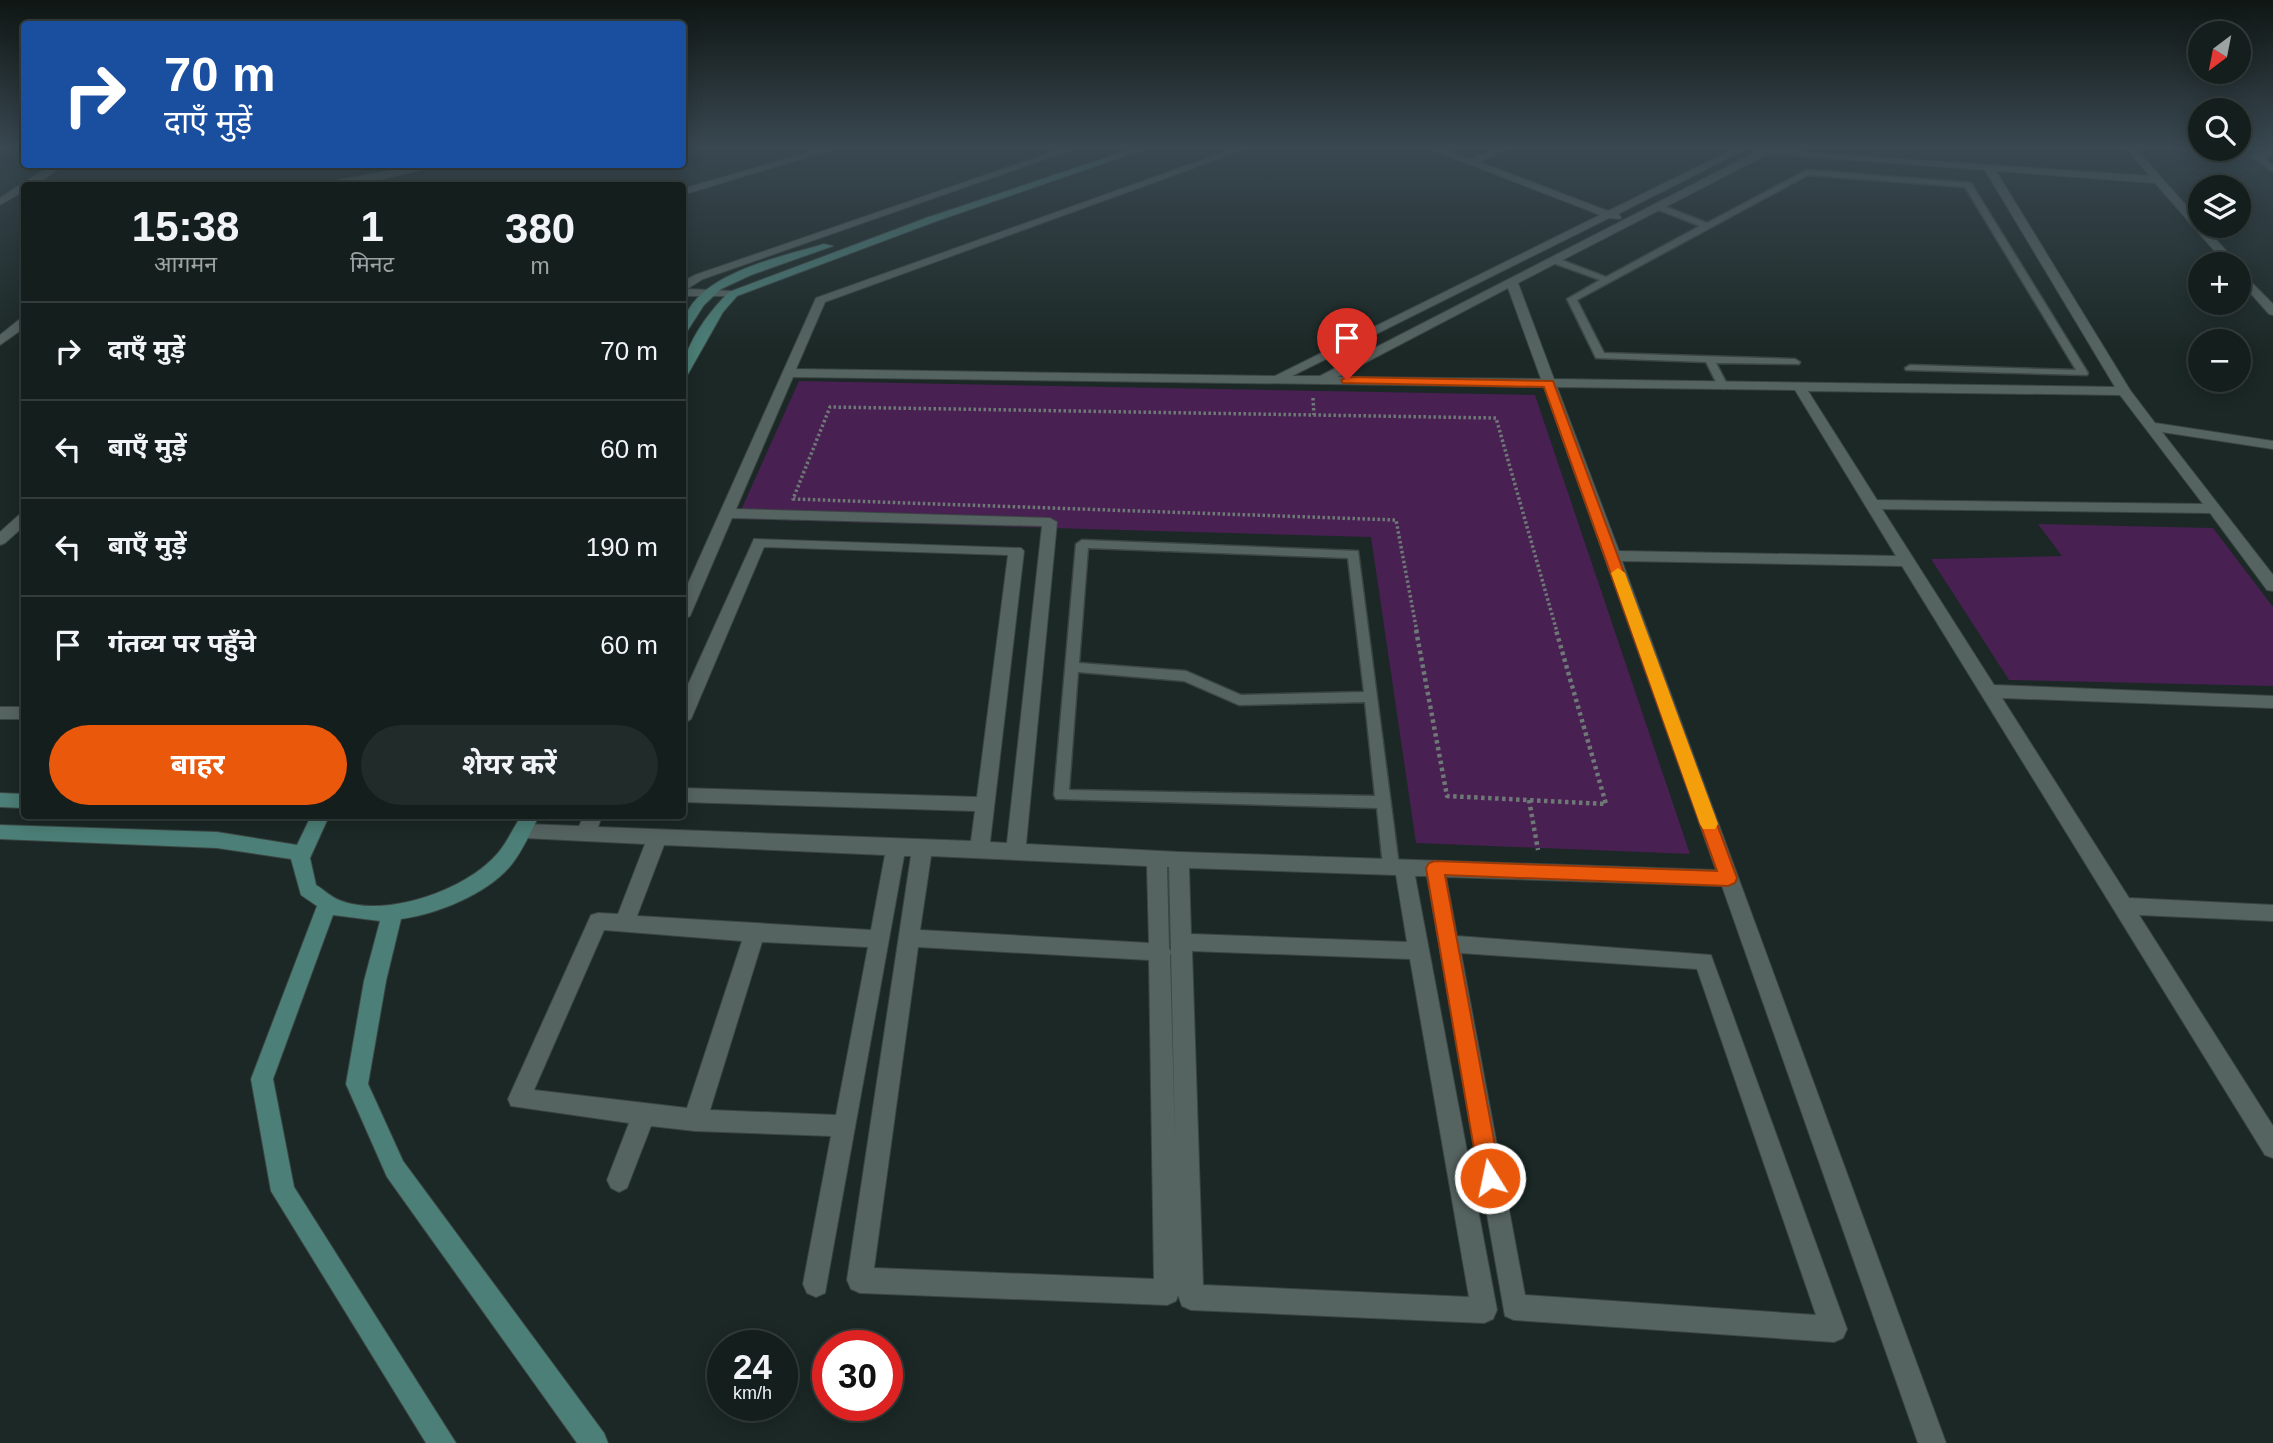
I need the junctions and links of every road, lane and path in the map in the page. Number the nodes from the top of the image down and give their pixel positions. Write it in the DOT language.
graph roads {
  1 [pos="874,216"];
  2 [pos="912,216"];
  3 [pos="941,216"];
  4 [pos="1053,216"];
  5 [pos="1606,216"];
  6 [pos="1613,216"];
  7 [pos="1640,216"];
  8 [pos="1682,216"];
  9 [pos="1725,216"];
  10 [pos="1987,216"];
  11 [pos="2018,216"];
  12 [pos="2190,216"];
  13 [pos="1629,222"];
  14 [pos="1707,226"];
  15 [pos="2221,252"];
  16 [pos="1556,261"];
  17 [pos="1607,280"];
  18 [pos="1512,284"];
  19 [pos="686,285"];
  20 [pos="2251,286"];
  21 [pos="686,292"];
  22 [pos="709,293"];
  23 [pos="733,294"];
  24 [pos="2273,311"];
  25 [pos="21,324"];
  26 [pos="686,325"];
  27 [pos="0,341"];
  28 [pos="1709,359"];
  29 [pos="1795,362"];
  30 [pos="686,367"];
  31 [pos="1910,368"];
  32 [pos="791,373"];
  33 [pos="1276,379"];
  34 [pos="1322,380"];
  35 [pos="1549,384"];
  36 [pos="1723,386"];
  37 [pos="1799,387"];
  38 [pos="2124,391"];
  39 [pos="2151,426"];
  40 [pos="2273,445"];
  41 [pos="1872,504"];
  42 [pos="2215,509"];
  43 [pos="729,513"];
  44 [pos="1018,520"];
  45 [pos="21,521"];
  46 [pos="9,534"];
  47 [pos="1016,551"];
  48 [pos="1612,556"];
  49 [pos="1908,561"];
  50 [pos="2273,586"];
  51 [pos="686,607"];
  52 [pos="1072,667"];
  53 [pos="1989,691"];
  54 [pos="1370,697"];
  55 [pos="2273,702"];
  56 [pos="686,710"];
  57 [pos="0,713"];
  58 [pos="21,713"];
  59 [pos="686,795"];
  60 [pos="0,800"];
  61 [pos="1529,800"];
  62 [pos="21,801"];
  63 [pos="1382,803"];
  64 [pos="985,804"];
  65 [pos="318,819"];
  66 [pos="592,819"];
  67 [pos="528,823"];
  68 [pos="0,832"];
  69 [pos="585,834"];
  70 [pos="657,837"];
  71 [pos="896,848"];
  72 [pos="922,848"];
  73 [pos="980,849"];
  74 [pos="1016,850"];
  75 [pos="301,853"];
  76 [pos="1168,860"];
  77 [pos="1397,866"];
  78 [pos="1435,868"];
  79 [pos="1542,872"];
  80 [pos="1728,878"];
  81 [pos="327,905"];
  82 [pos="2123,906"];
  83 [pos="2273,913"];
  84 [pos="392,915"];
  85 [pos="624,924"];
  86 [pos="910,930"];
  87 [pos="755,933"];
  88 [pos="879,939"];
  89 [pos="1449,944"];
  90 [pos="1168,945"];
  91 [pos="1418,951"];
  92 [pos="645,1114"];
  93 [pos="695,1120"];
  94 [pos="844,1126"];
  95 [pos="2273,1147"];
  96 [pos="619,1180"];
  97 [pos="816,1284"];
  98 [pos="443,1443"];
  99 [pos="594,1443"];
  100 [pos="1932,1443"];
  1 -- 19 [label="street"];
  2 -- 22 [label="street"];
  3 -- 23 [label="street"];
  4 -- 32 [label="street"];
  5 -- 33 [label="street"];
  6 -- 13 [label="street"];
  7 -- 13 [label="street"];
  8 -- 14 [label="lane"];
  9 -- 14 [label="lane"];
  10 -- 31 [label="lane"];
  11 -- 38 [label="street"];
  12 -- 15 [label="street"];
  13 -- 16 [label="street"];
  14 -- 17 [label="lane"];
  16 -- 17 [label="lane"];
  16 -- 18 [label="street"];
  17 -- 28 [label="lane"];
  18 -- 34 [label="street"];
  18 -- 35 [label="street"];
  20 -- 24 [label="street"];
  21 -- 22 [label="street"];
  22 -- 23 [label="street"];
  22 -- 26 [label="street"];
  23 -- 30 [label="street"];
  25 -- 27 [label="street"];
  28 -- 29 [label="lane"];
  28 -- 36 [label="lane"];
  32 -- 33 [label="street"];
  32 -- 43 [label="street"];
  33 -- 34 [label="street"];
  34 -- 35 [label="street"];
  35 -- 36 [label="street"];
  35 -- 48 [label="street"];
  36 -- 37 [label="street"];
  37 -- 38 [label="street"];
  37 -- 41 [label="street"];
  38 -- 39 [label="street"];
  39 -- 40 [label="street"];
  39 -- 42 [label="street"];
  41 -- 42 [label="street"];
  41 -- 49 [label="street"];
  42 -- 50 [label="street"];
  43 -- 44 [label="street"];
  43 -- 51 [label="street"];
  44 -- 47 [label="street"];
  44 -- 74 [label="street"];
  45 -- 46 [label="street"];
  47 -- 56 [label="street"];
  47 -- 64 [label="street"];
  48 -- 49 [label="street"];
  48 -- 80 [label="street"];
  49 -- 53 [label="street"];
  52 -- 54 [label="lane"];
  52 -- 54 [label="lane"];
  52 -- 63 [label="lane"];
  53 -- 55 [label="street"];
  53 -- 82 [label="street"];
  54 -- 63 [label="lane"];
  57 -- 58 [label="street"];
  59 -- 64 [label="street"];
  60 -- 62 [label="street"];
  61 -- 79 [label="path"];
  63 -- 77 [label="lane"];
  64 -- 73 [label="street"];
  65 -- 75 [label="street"];
  66 -- 69 [label="street"];
  67 -- 69 [label="street"];
  67 -- 84 [label="street"];
  68 -- 75 [label="street"];
  69 -- 70 [label="street"];
  70 -- 71 [label="street"];
  70 -- 85 [label="street"];
  71 -- 72 [label="street"];
  71 -- 88 [label="street"];
  72 -- 73 [label="street"];
  72 -- 86 [label="street"];
  73 -- 74 [label="street"];
  74 -- 76 [label="street"];
  75 -- 81 [label="street"];
  76 -- 77 [label="street"];
  76 -- 90 [label="street"];
  77 -- 78 [label="street"];
  77 -- 91 [label="street"];
  78 -- 79 [label="street"];
  78 -- 89 [label="street"];
  79 -- 80 [label="street"];
  80 -- 100 [label="street"];
  81 -- 84 [label="street"];
  81 -- 98 [label="street"];
  82 -- 83 [label="street"];
  82 -- 95 [label="street"];
  84 -- 99 [label="street"];
  85 -- 87 [label="street"];
  85 -- 92 [label="street"];
  86 -- 90 [label="street"];
  86 -- 90 [label="street"];
  87 -- 88 [label="street"];
  87 -- 93 [label="street"];
  88 -- 94 [label="street"];
  89 -- 89 [label="street"];
  90 -- 91 [label="street"];
  90 -- 91 [label="street"];
  92 -- 93 [label="street"];
  92 -- 96 [label="street"];
  93 -- 94 [label="street"];
  94 -- 97 [label="street"];
}
